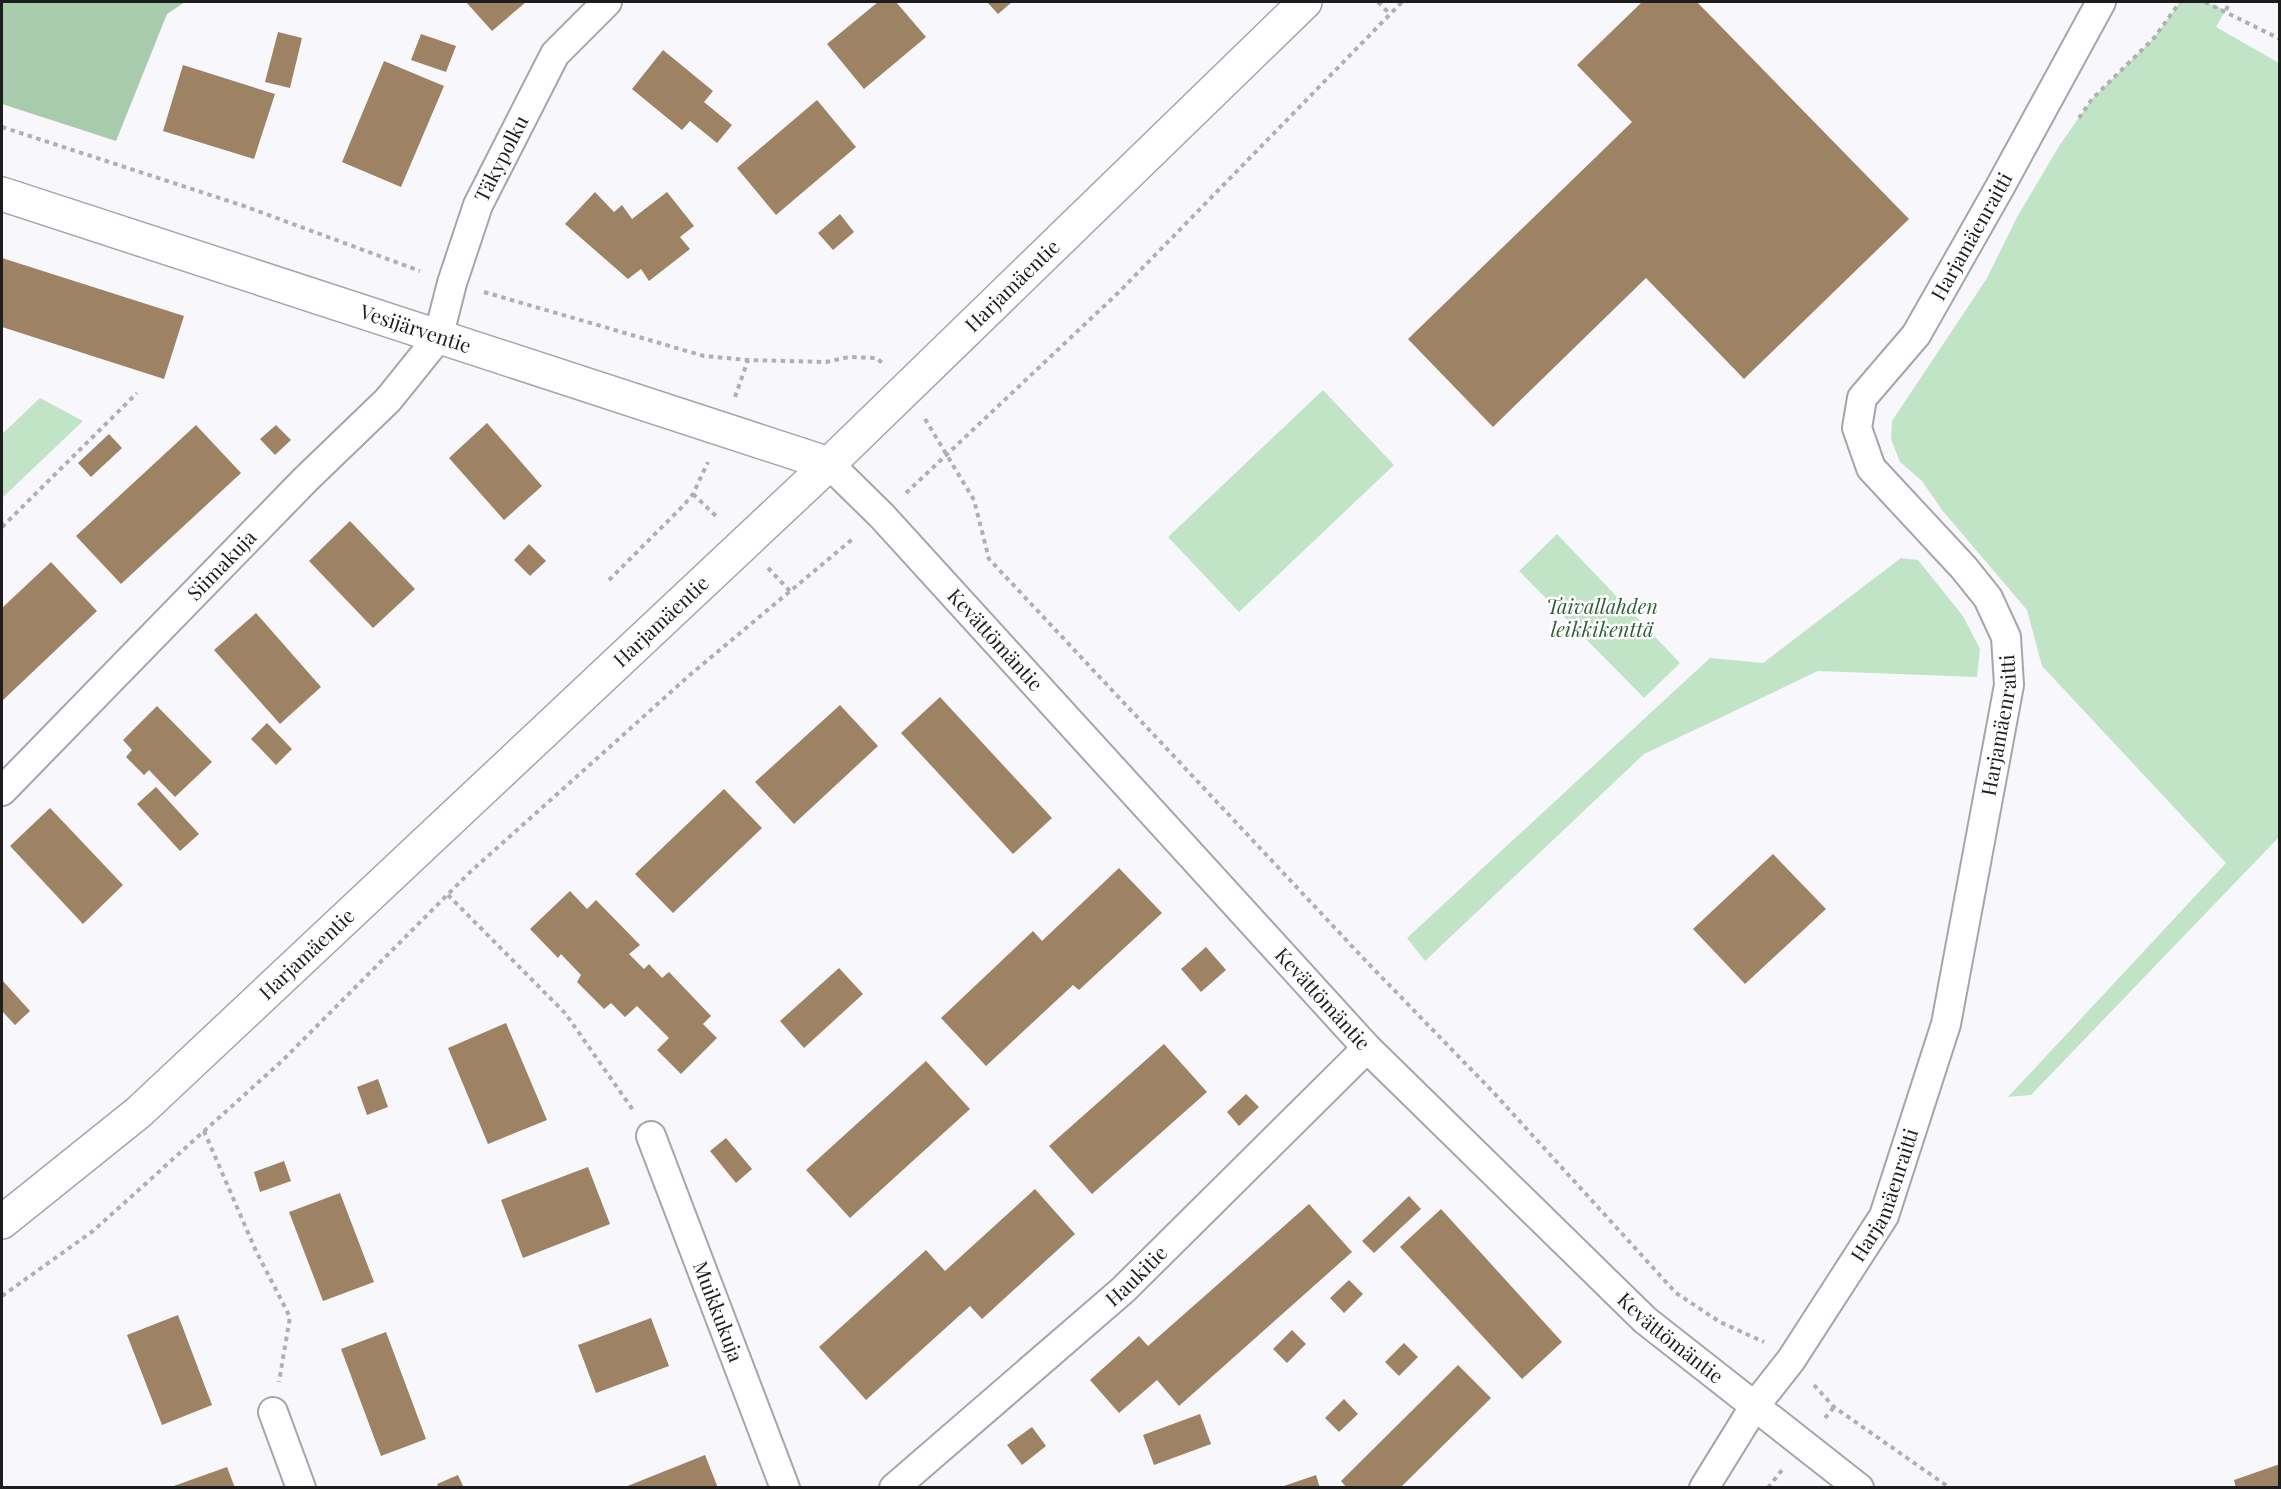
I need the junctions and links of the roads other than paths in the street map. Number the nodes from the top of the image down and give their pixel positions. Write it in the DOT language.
graph roads {
  1 [pos="607,2"];
  2 [pos="1305,2"];
  3 [pos="2101,2"];
  4 [pos="2,194"];
  5 [pos="438,339"];
  6 [pos="829,464"];
  7 [pos="2,791"];
  8 [pos="1367,1047"];
  9 [pos="651,1136"];
  10 [pos="2,1222"];
  11 [pos="1754,1407"];
  12 [pos="273,1412"];
  13 [pos="301,1488"];
  14 [pos="785,1488"];
  15 [pos="894,1488"];
  16 [pos="1704,1488"];
  17 [pos="1859,1488"];
  1 -- 5 [label="street, Täkypolku"];
  2 -- 6 [label="street, Harjamäentie"];
  3 -- 11 [label="street, Harjamäenraitti"];
  4 -- 5 [label="street, Vesijärventie"];
  5 -- 6 [label="street, Vesijärventie"];
  5 -- 7 [label="street, Siimakuja"];
  6 -- 8 [label="street, Kevättömäntie"];
  6 -- 10 [label="street, Harjamäentie"];
  8 -- 11 [label="street, Kevättömäntie"];
  8 -- 15 [label="street, Haukitie"];
  9 -- 14 [label="street, Muikkukuja"];
  11 -- 16 [label="street, Harjamäenraitti"];
  11 -- 17 [label="street, Kevättömäntie"];
  12 -- 13 [label="street"];
}
